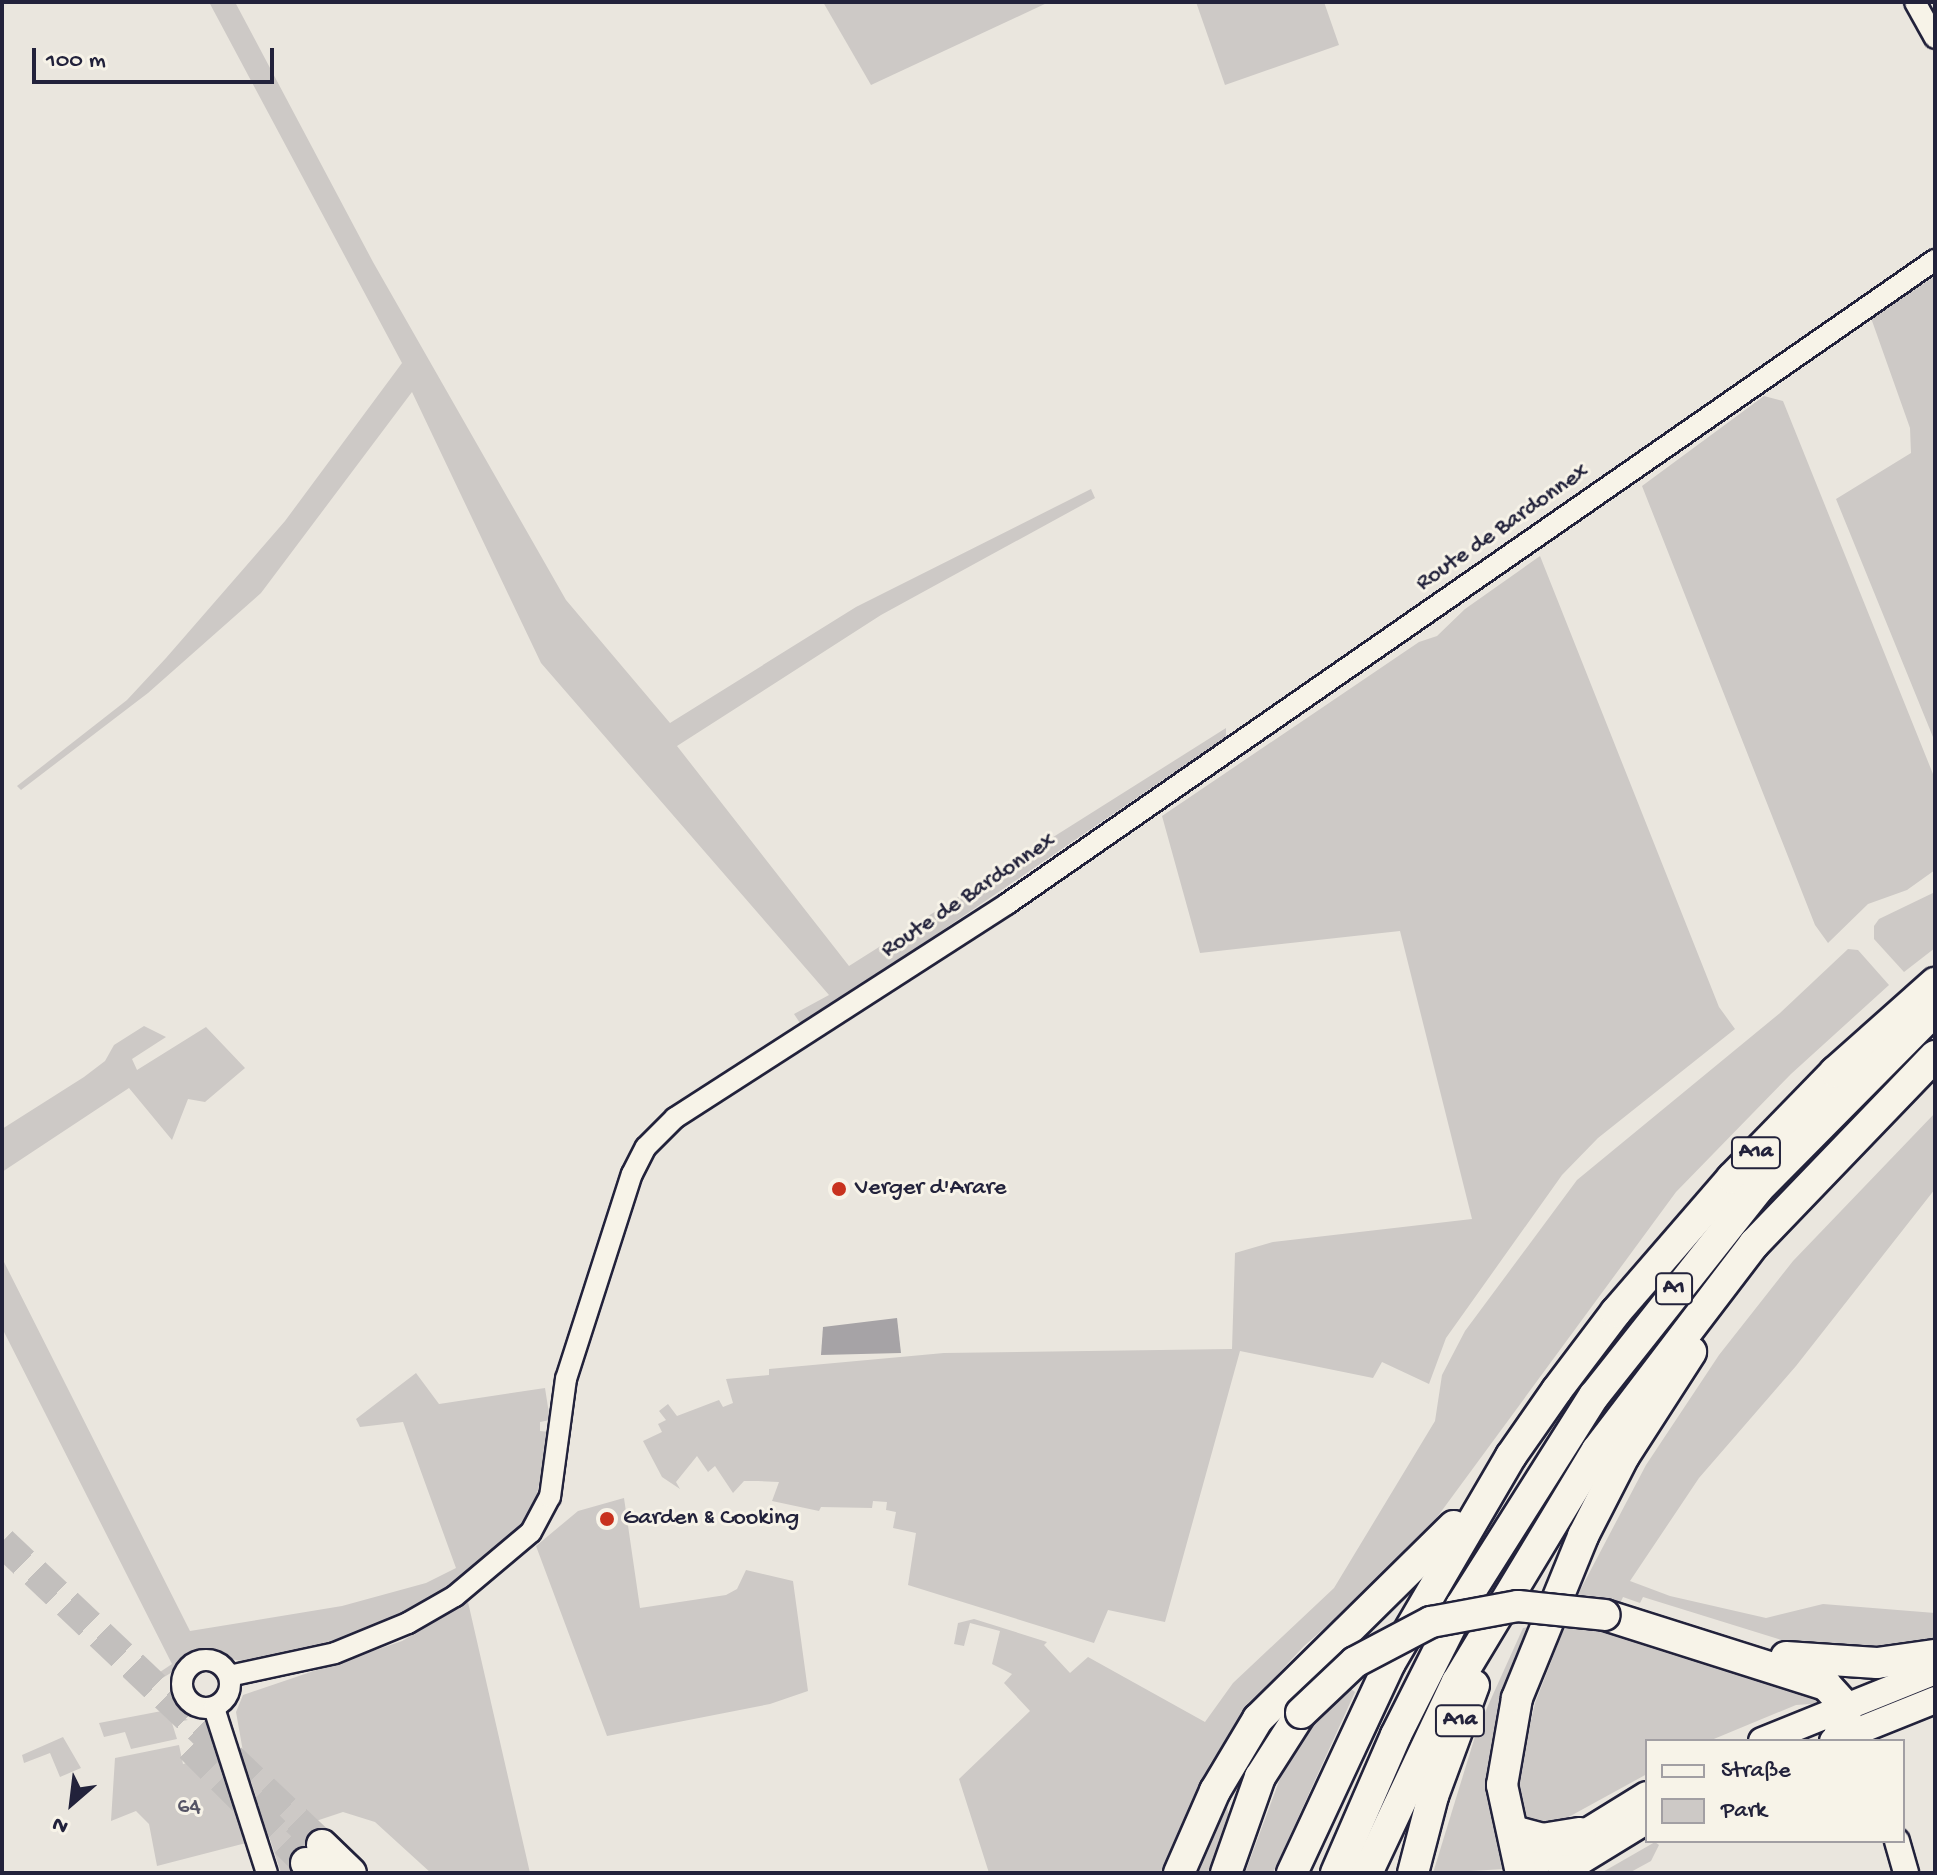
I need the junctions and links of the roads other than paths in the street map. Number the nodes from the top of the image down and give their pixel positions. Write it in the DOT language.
graph roads {
  1 [pos="1915,2"];
  2 [pos="1935,38"];
  3 [pos="1935,260"];
  4 [pos="1935,983"];
  5 [pos="1935,1010"];
  6 [pos="1935,1056"];
  7 [pos="1790,1204"];
  8 [pos="1511,1456"];
  9 [pos="1519,1572"];
  10 [pos="1935,1655"];
  11 [pos="1796,1665"];
  12 [pos="1935,1671"];
  13 [pos="229,1676"];
  14 [pos="1935,1700"];
  15 [pos="214,1708"];
  16 [pos="1901,1715"];
  17 [pos="1851,1726"];
  18 [pos="1774,1739"];
  19 [pos="1892,1739"];
  20 [pos="1645,1796"];
  21 [pos="1645,1821"];
  22 [pos="1513,1831"];
  23 [pos="1581,1833"];
  24 [pos="1898,1843"];
  25 [pos="315,1860"];
  26 [pos="1564,1872"];
  27 [pos="267,1873"];
  28 [pos="351,1873"];
  29 [pos="1179,1873"];
  30 [pos="1226,1873"];
  31 [pos="1292,1873"];
  32 [pos="1336,1873"];
  33 [pos="1367,1873"];
  34 [pos="1413,1873"];
  35 [pos="1521,1873"];
  36 [pos="1906,1873"];
  1 -- 2 [label="street"];
  3 -- 13 [label="street, Route de Bardonnex"];
  4 -- 8 [label="highway, A1a"];
  5 -- 32 [label="highway, A1"];
  6 -- 7 [label="highway, A1"];
  7 -- 9 [label="highway, A1"];
  7 -- 22 [label="highway"];
  8 -- 29 [label="highway"];
  8 -- 31 [label="highway, A1a"];
  9 -- 33 [label="highway, A1"];
  9 -- 34 [label="highway, A1a"];
  10 -- 11 [label="highway"];
  11 -- 17 [label="highway"];
  11 -- 30 [label="highway, bridge"];
  12 -- 17 [label="main road"];
  13 -- 15 [label="street"];
  13 -- 15 [label="street"];
  14 -- 16 [label="main road"];
  15 -- 27 [label="street"];
  16 -- 17 [label="main road"];
  16 -- 19 [label="main road"];
  17 -- 18 [label="main road"];
  20 -- 23 [label="main road"];
  21 -- 26 [label="main road"];
  22 -- 23 [label="highway"];
  22 -- 35 [label="highway"];
  23 -- 35 [label="main road"];
  24 -- 36 [label="main road"];
  25 -- 28 [label="highway"];
}
